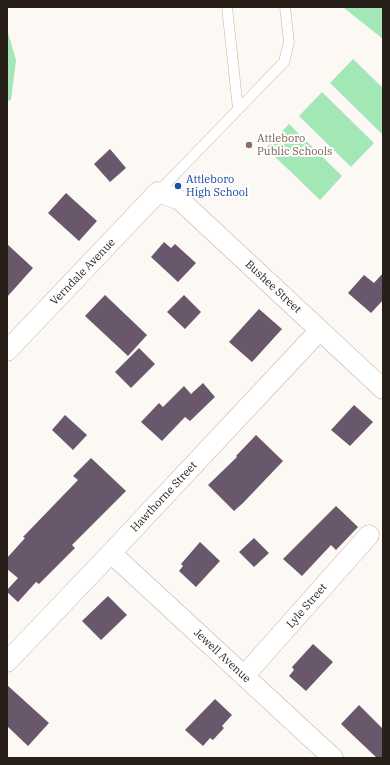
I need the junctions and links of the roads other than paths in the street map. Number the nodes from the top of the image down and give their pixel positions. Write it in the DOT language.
graph roads {
  1 [pos="227,7"];
  2 [pos="284,7"];
  3 [pos="238,109"];
  4 [pos="158,192"];
  5 [pos="320,330"];
  6 [pos="7,351"];
  7 [pos="383,389"];
  8 [pos="369,535"];
  9 [pos="111,553"];
  10 [pos="7,662"];
  11 [pos="244,676"];
  12 [pos="333,758"];
  1 -- 3 [label="lane"];
  2 -- 3 [label="lane"];
  3 -- 4 [label="lane"];
  4 -- 5 [label="street, Bushee Street"];
  4 -- 6 [label="street, Verndale Avenue"];
  5 -- 7 [label="street, Bushee Street"];
  5 -- 9 [label="street, Hawthorne Street"];
  8 -- 11 [label="street, Lyle Street"];
  9 -- 10 [label="street, Hawthorne Street"];
  9 -- 11 [label="street, Jewell Avenue"];
  11 -- 12 [label="street, Jewell Avenue"];
}
